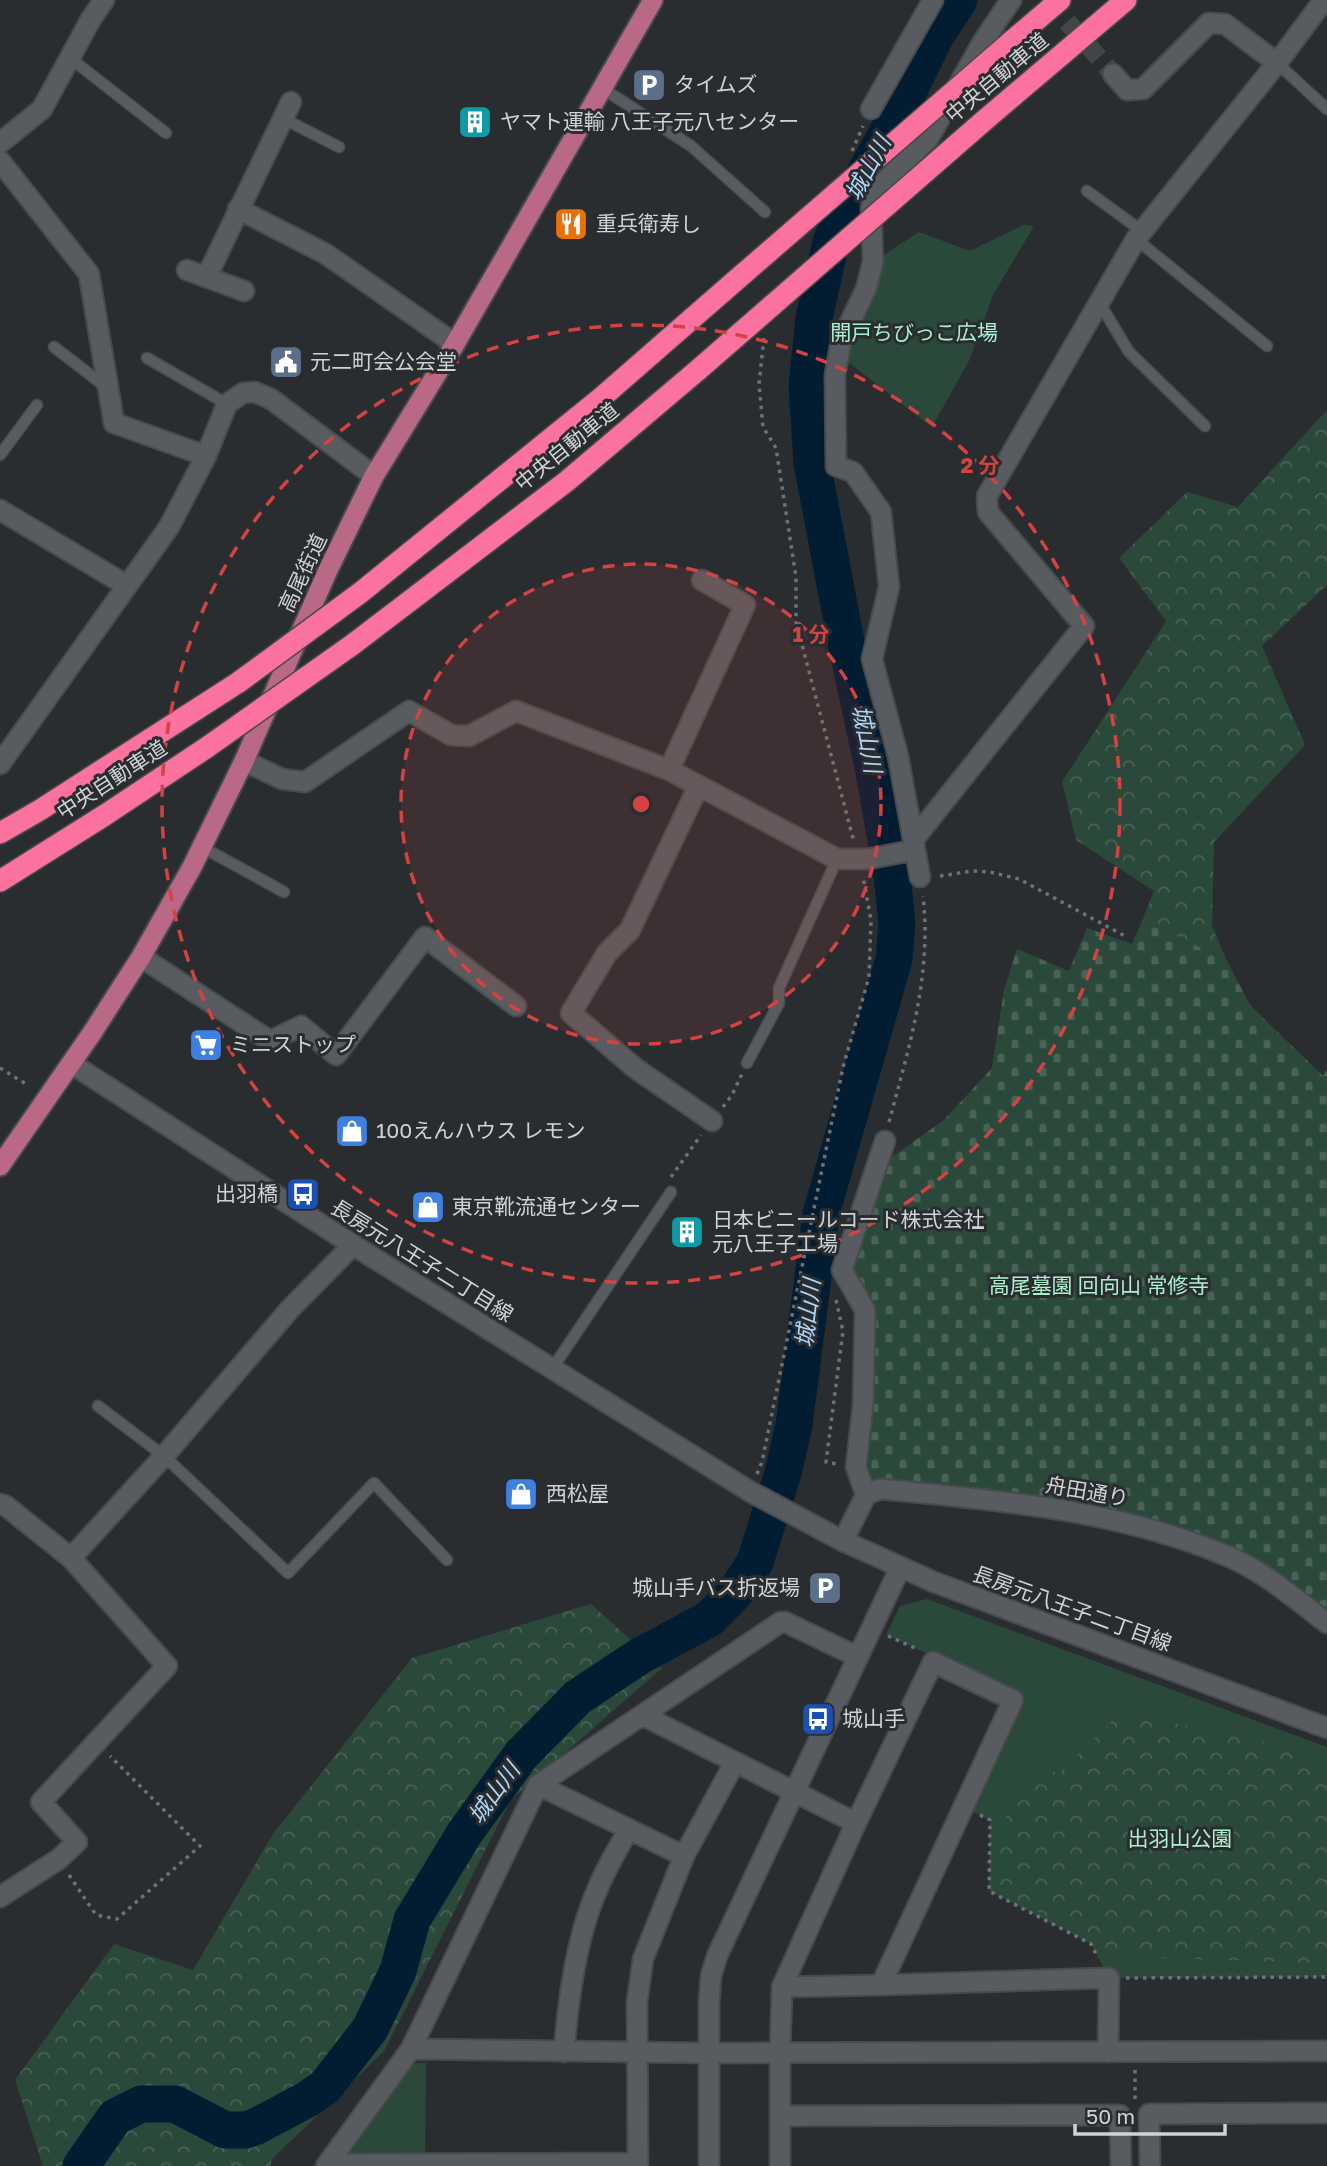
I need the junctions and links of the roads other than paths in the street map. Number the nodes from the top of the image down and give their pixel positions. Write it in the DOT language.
graph roads {
  1 [pos="104,0"];
  2 [pos="653,0"];
  3 [pos="933,0"];
  4 [pos="1011,0"];
  5 [pos="1060,0"];
  6 [pos="1126,0"];
  7 [pos="1324,0"];
  8 [pos="70,58"];
  9 [pos="1277,63"];
  10 [pos="1113,74"];
  11 [pos="602,88"];
  12 [pos="871,109"];
  13 [pos="1327,109"];
  14 [pos="287,111"];
  15 [pos="166,133"];
  16 [pos="0,144"];
  17 [pos="339,146"];
  18 [pos="0,161"];
  19 [pos="1087,191"];
  20 [pos="238,209"];
  21 [pos="765,212"];
  22 [pos="1139,235"];
  23 [pos="187,270"];
  24 [pos="207,276"];
  25 [pos="244,291"];
  26 [pos="1098,301"];
  27 [pos="454,344"];
  28 [pos="1267,346"];
  29 [pos="54,347"];
  30 [pos="147,358"];
  31 [pos="108,389"];
  32 [pos="227,404"];
  33 [pos="37,405"];
  34 [pos="1205,426"];
  35 [pos="0,455"];
  36 [pos="206,456"];
  37 [pos="374,476"];
  38 [pos="2,514"];
  39 [pos="702,580"];
  40 [pos="126,585"];
  41 [pos="244,761"];
  42 [pos="0,764"];
  43 [pos="669,770"];
  44 [pos="698,787"];
  45 [pos="0,834"];
  46 [pos="202,847"];
  47 [pos="912,847"];
  48 [pos="837,859"];
  49 [pos="920,877"];
  50 [pos="0,881"];
  51 [pos="284,892"];
  52 [pos="141,957"];
  53 [pos="516,1006"];
  54 [pos="747,1063"];
  55 [pos="72,1064"];
  56 [pos="712,1121"];
  57 [pos="885,1141"];
  58 [pos="0,1166"];
  59 [pos="671,1192"];
  60 [pos="353,1245"];
  61 [pos="551,1369"];
  62 [pos="98,1406"];
  63 [pos="164,1456"];
  64 [pos="866,1494"];
  65 [pos="0,1504"];
  66 [pos="843,1541"];
  67 [pos="71,1558"];
  68 [pos="447,1560"];
  69 [pos="900,1568"];
  70 [pos="1327,1623"];
  71 [pos="858,1657"];
  72 [pos="642,1715"];
  73 [pos="1327,1728"];
  74 [pos="735,1762"];
  75 [pos="538,1785"];
  76 [pos="795,1792"];
  77 [pos="856,1823"];
  78 [pos="628,1830"];
  79 [pos="684,1856"];
  80 [pos="0,1897"];
  81 [pos="881,1985"];
  82 [pos="782,1987"];
  83 [pos="411,2049"];
  84 [pos="1327,2051"];
  85 [pos="564,2052"];
  86 [pos="639,2052"];
  87 [pos="780,2052"];
  88 [pos="1108,2052"];
  89 [pos="709,2053"];
  90 [pos="1327,2113"];
  91 [pos="780,2116"];
  92 [pos="638,2164"];
  93 [pos="328,2165"];
  94 [pos="709,2166"];
  95 [pos="780,2166"];
  96 [pos="1121,2166"];
  97 [pos="1150,2166"];
  1 -- 8 [label="street"];
  2 -- 11 [label="main road, 高尾街道"];
  3 -- 12 [label="street"];
  4 -- 47 [label="street"];
  5 -- 45 [label="highway, 中央自動車道, bridge"];
  6 -- 50 [label="highway, 中央自動車道, bridge"];
  7 -- 9 [label="street"];
  8 -- 15 [label="lane"];
  8 -- 16 [label="street"];
  9 -- 10 [label="street"];
  9 -- 13 [label="lane"];
  9 -- 22 [label="street"];
  11 -- 21 [label="lane"];
  11 -- 27 [label="main road, 高尾街道"];
  14 -- 17 [label="lane"];
  14 -- 20 [label="street"];
  18 -- 31 [label="street"];
  19 -- 22 [label="lane"];
  20 -- 24 [label="street"];
  20 -- 27 [label="street"];
  22 -- 26 [label="street"];
  22 -- 28 [label="lane"];
  23 -- 24 [label="street"];
  24 -- 25 [label="street"];
  26 -- 34 [label="lane"];
  26 -- 47 [label="street"];
  27 -- 37 [label="main road, 高尾街道"];
  29 -- 31 [label="lane"];
  30 -- 32 [label="lane"];
  31 -- 36 [label="street"];
  32 -- 36 [label="street"];
  32 -- 37 [label="street"];
  33 -- 35 [label="lane"];
  36 -- 40 [label="street"];
  37 -- 41 [label="main road, 高尾街道"];
  38 -- 40 [label="street"];
  39 -- 43 [label="street"];
  40 -- 42 [label="street"];
  41 -- 43 [label="street"];
  41 -- 46 [label="main road, 高尾街道"];
  43 -- 44 [label="street"];
  44 -- 48 [label="street"];
  44 -- 56 [label="street"];
  46 -- 51 [label="lane"];
  46 -- 52 [label="main road, 高尾街道"];
  47 -- 48 [label="street"];
  47 -- 49 [label="street"];
  48 -- 54 [label="lane"];
  52 -- 53 [label="street"];
  52 -- 55 [label="main road, 高尾街道"];
  55 -- 58 [label="main road, 高尾街道"];
  55 -- 60 [label="street, 長房元八王子二丁目線"];
  57 -- 64 [label="street"];
  59 -- 61 [label="lane"];
  60 -- 61 [label="street, 長房元八王子二丁目線"];
  60 -- 63 [label="street"];
  61 -- 66 [label="street, 長房元八王子二丁目線"];
  62 -- 63 [label="lane"];
  63 -- 67 [label="street"];
  63 -- 68 [label="lane"];
  64 -- 66 [label="street"];
  64 -- 70 [label="street, 舟田通り"];
  65 -- 67 [label="street"];
  66 -- 69 [label="street, 長房元八王子二丁目線"];
  67 -- 80 [label="street"];
  69 -- 71 [label="street"];
  69 -- 73 [label="street, 長房元八王子二丁目線"];
  71 -- 72 [label="street"];
  71 -- 76 [label="street"];
  72 -- 74 [label="street"];
  72 -- 75 [label="street"];
  74 -- 76 [label="street"];
  74 -- 79 [label="street"];
  75 -- 78 [label="street"];
  75 -- 83 [label="street"];
  76 -- 77 [label="street"];
  76 -- 89 [label="street"];
  77 -- 81 [label="street"];
  77 -- 82 [label="street"];
  78 -- 79 [label="street"];
  78 -- 85 [label="street"];
  79 -- 86 [label="street"];
  81 -- 82 [label="street"];
  81 -- 88 [label="street"];
  82 -- 87 [label="street"];
  83 -- 85 [label="street"];
  83 -- 93 [label="street"];
  84 -- 88 [label="street"];
  85 -- 86 [label="street"];
  86 -- 89 [label="street"];
  86 -- 92 [label="street"];
  87 -- 88 [label="street"];
  87 -- 89 [label="street"];
  87 -- 91 [label="street"];
  89 -- 94 [label="street"];
  90 -- 97 [label="street"];
  91 -- 95 [label="street"];
  91 -- 96 [label="street"];
  92 -- 93 [label="street"];
}
